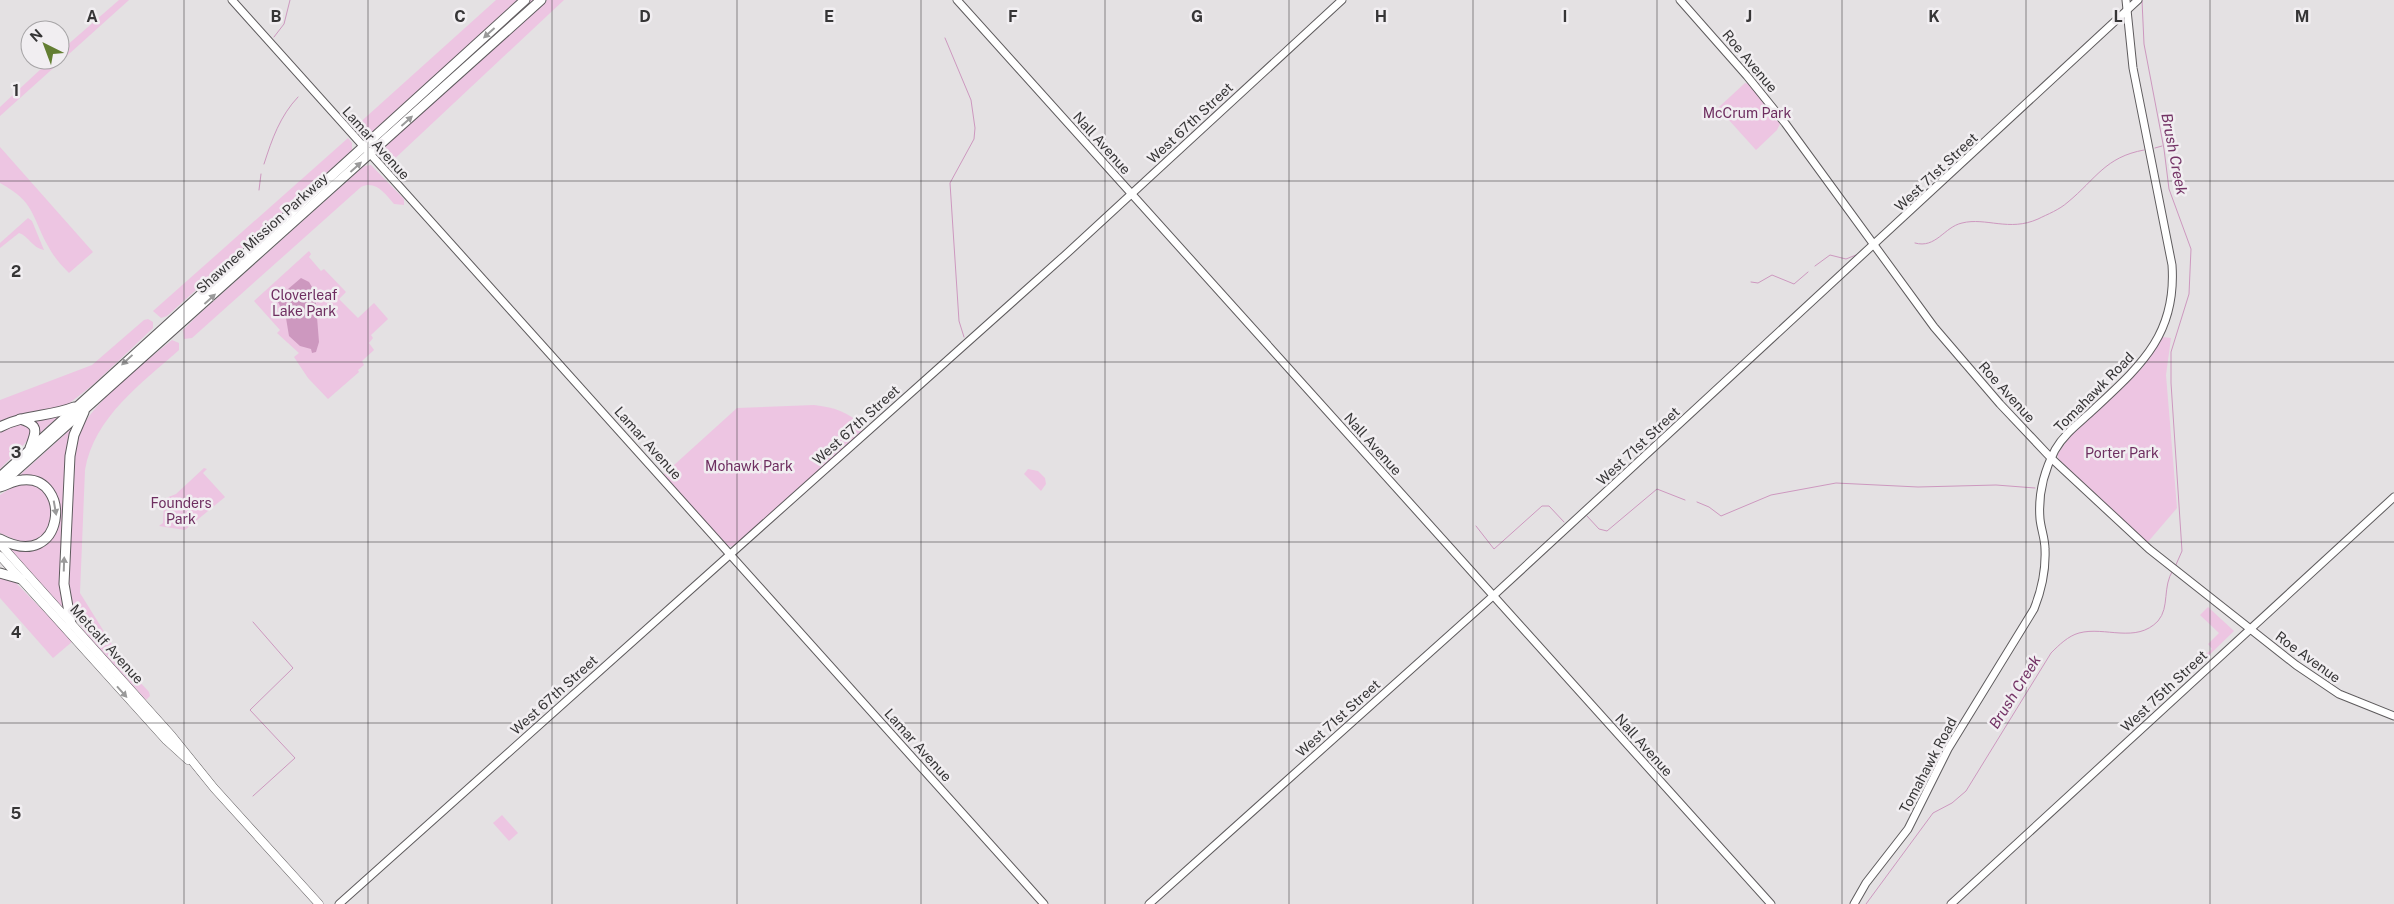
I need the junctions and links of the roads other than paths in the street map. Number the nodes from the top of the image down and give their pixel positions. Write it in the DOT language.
graph roads {
  1 [pos="232,0"];
  2 [pos="525,0"];
  3 [pos="541,0"];
  4 [pos="957,0"];
  5 [pos="1342,0"];
  6 [pos="1680,0"];
  7 [pos="2126,0"];
  8 [pos="2137,1"];
  9 [pos="2126,11"];
  10 [pos="364,146"];
  11 [pos="370,154"];
  12 [pos="1132,194"];
  13 [pos="1874,246"];
  14 [pos="176,316"];
  15 [pos="163,327"];
  16 [pos="174,332"];
  17 [pos="160,343"];
  18 [pos="83,407"];
  19 [pos="20,418"];
  20 [pos="0,427"];
  21 [pos="29,451"];
  22 [pos="2051,458"];
  23 [pos="0,477"];
  24 [pos="0,486"];
  25 [pos="2394,497"];
  26 [pos="0,539"];
  27 [pos="0,544"];
  28 [pos="730,554"];
  29 [pos="0,556"];
  30 [pos="0,573"];
  31 [pos="21,579"];
  32 [pos="1492,596"];
  33 [pos="72,624"];
  34 [pos="2249,630"];
  35 [pos="2394,716"];
  36 [pos="192,764"];
  37 [pos="319,904"];
  38 [pos="339,904"];
  39 [pos="1044,904"];
  40 [pos="1149,904"];
  41 [pos="1772,904"];
  42 [pos="1854,904"];
  43 [pos="1951,904"];
  1 -- 10 [label="street, Lamar Avenue"];
  2 -- 10 [label="highway, Shawnee Mission Parkway, one-way"];
  11 -- 3 [label="highway, Shawnee Mission Parkway, one-way"];
  4 -- 12 [label="street, Nall Avenue"];
  5 -- 12 [label="street, West 67th Street"];
  6 -- 13 [label="street, Roe Avenue"];
  7 -- 9 [label="street, Tomahawk Road"];
  8 -- 9 [label="street, West 71st Street"];
  9 -- 13 [label="street, West 71st Street"];
  9 -- 22 [label="street, Tomahawk Road"];
  10 -- 11 [label="street, Lamar Avenue"];
  10 -- 14 [label="highway, Shawnee Mission Parkway"];
  16 -- 11 [label="highway, Shawnee Mission Parkway, one-way"];
  11 -- 28 [label="street, Lamar Avenue"];
  12 -- 28 [label="street, West 67th Street"];
  12 -- 32 [label="street, Nall Avenue"];
  13 -- 22 [label="street, Roe Avenue"];
  13 -- 32 [label="street, West 71st Street"];
  14 -- 15 [label="highway, Shawnee Mission Parkway"];
  14 -- 16 [label="highway"];
  15 -- 17 [label="highway"];
  15 -- 18 [label="highway, Shawnee Mission Parkway, one-way"];
  16 -- 17 [label="highway, Shawnee Mission Parkway"];
  17 -- 18 [label="highway, Shawnee Mission Parkway"];
  18 -- 19 [label="highway"];
  18 -- 21 [label="highway, Shawnee Mission Parkway"];
  18 -- 24 [label="highway, Shawnee Mission Parkway"];
  33 -- 18 [label="highway, one-way"];
  19 -- 20 [label="highway"];
  19 -- 21 [label="highway"];
  21 -- 23 [label="highway, Shawnee Mission Parkway"];
  22 -- 34 [label="street, Roe Avenue"];
  22 -- 42 [label="street, Tomahawk Road"];
  24 -- 26 [label="highway, one-way"];
  25 -- 34 [label="street, West 75th Street"];
  27 -- 33 [label="main road, Metcalf Avenue"];
  28 -- 38 [label="street, West 67th Street"];
  28 -- 39 [label="street, Lamar Avenue"];
  29 -- 31 [label="main road, Metcalf Avenue"];
  30 -- 31 [label="highway"];
  31 -- 36 [label="main road, Metcalf Avenue, one-way"];
  32 -- 40 [label="street, West 71st Street"];
  32 -- 41 [label="street, Nall Avenue"];
  33 -- 36 [label="main road, Metcalf Avenue"];
  34 -- 35 [label="street, Roe Avenue"];
  34 -- 43 [label="street, West 75th Street"];
  36 -- 37 [label="main road, Metcalf Avenue"];
}
